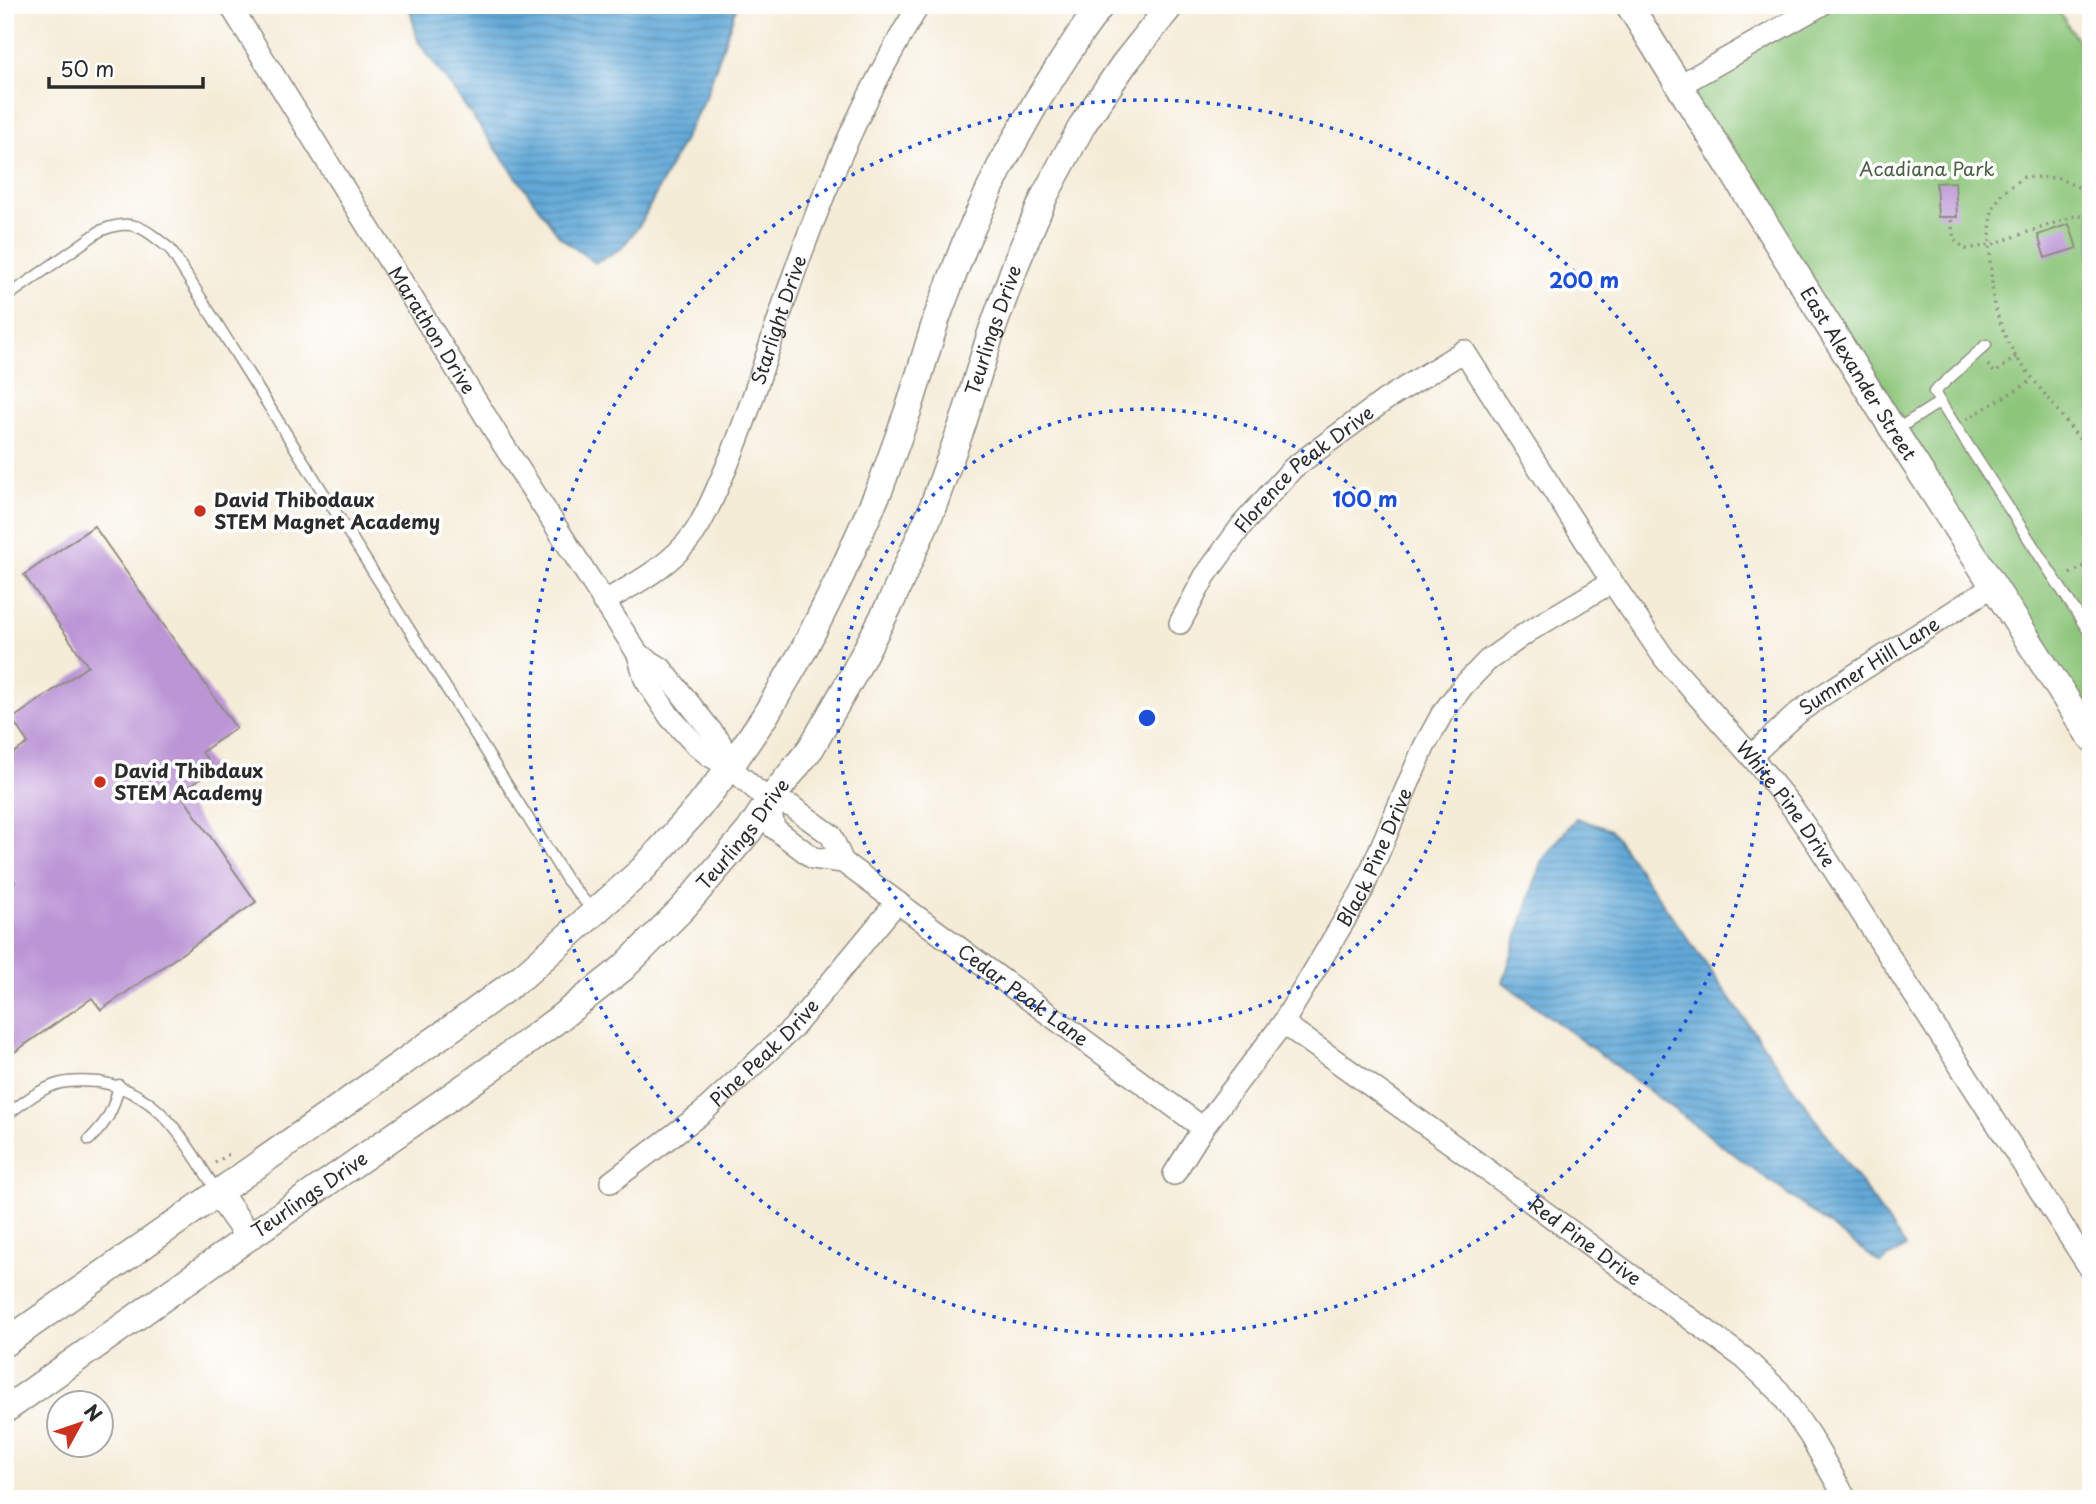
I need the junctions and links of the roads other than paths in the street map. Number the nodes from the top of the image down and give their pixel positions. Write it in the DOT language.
graph roads {
  1 [pos="230,5"];
  2 [pos="919,5"];
  3 [pos="1101,5"];
  4 [pos="1171,5"];
  5 [pos="1629,5"];
  6 [pos="1821,5"];
  7 [pos="1680,85"];
  8 [pos="5,298"];
  9 [pos="1982,349"];
  10 [pos="1464,351"];
  11 [pos="1940,402"];
  12 [pos="1894,431"];
  13 [pos="1612,582"];
  14 [pos="1993,586"];
  15 [pos="603,602"];
  16 [pos="1180,623"];
  17 [pos="2091,635"];
  18 [pos="2087,724"];
  19 [pos="1751,756"];
  20 [pos="730,767"];
  21 [pos="769,801"];
  22 [pos="843,862"];
  23 [pos="897,902"];
  24 [pos="594,912"];
  25 [pos="1283,1023"];
  26 [pos="119,1086"];
  27 [pos="5,1116"];
  28 [pos="1203,1128"];
  29 [pos="89,1140"];
  30 [pos="1174,1174"];
  31 [pos="611,1182"];
  32 [pos="218,1193"];
  33 [pos="249,1237"];
  34 [pos="2091,1270"];
  35 [pos="5,1343"];
  36 [pos="5,1410"];
  37 [pos="1846,1499"];
  1 -- 15 [label="street, Marathon Drive"];
  2 -- 15 [label="street, Starlight Drive"];
  3 -- 20 [label="street"];
  4 -- 21 [label="street, Teurlings Drive"];
  5 -- 7 [label="street, East Alexander Street"];
  6 -- 7 [label="street"];
  7 -- 12 [label="street, East Alexander Street"];
  8 -- 24 [label="lane"];
  9 -- 11 [label="lane"];
  10 -- 13 [label="street, White Pine Drive"];
  10 -- 16 [label="street, Florence Peak Drive"];
  11 -- 12 [label="lane"];
  11 -- 17 [label="lane"];
  12 -- 14 [label="street, East Alexander Street"];
  13 -- 19 [label="street, White Pine Drive"];
  13 -- 25 [label="street, Black Pine Drive"];
  14 -- 18 [label="street, East Alexander Street"];
  14 -- 19 [label="street, Summer Hill Lane"];
  15 -- 20 [label="street, Marathon Drive"];
  19 -- 34 [label="street, White Pine Drive"];
  20 -- 21 [label="street, Marathon Drive"];
  20 -- 24 [label="street"];
  21 -- 22 [label="street, Cedar Peak Lane"];
  21 -- 22 [label="street, Cedar Peak Lane"];
  21 -- 33 [label="street, Teurlings Drive"];
  22 -- 23 [label="street, Cedar Peak Lane"];
  23 -- 28 [label="street, Cedar Peak Lane"];
  23 -- 31 [label="street, Pine Peak Drive"];
  24 -- 32 [label="street"];
  25 -- 28 [label="street, Black Pine Drive"];
  25 -- 37 [label="street, Red Pine Drive"];
  26 -- 27 [label="lane"];
  26 -- 29 [label="lane"];
  26 -- 32 [label="lane"];
  28 -- 30 [label="street, Black Pine Drive"];
  32 -- 33 [label="street"];
  32 -- 35 [label="street"];
  33 -- 36 [label="street, Teurlings Drive"];
}
